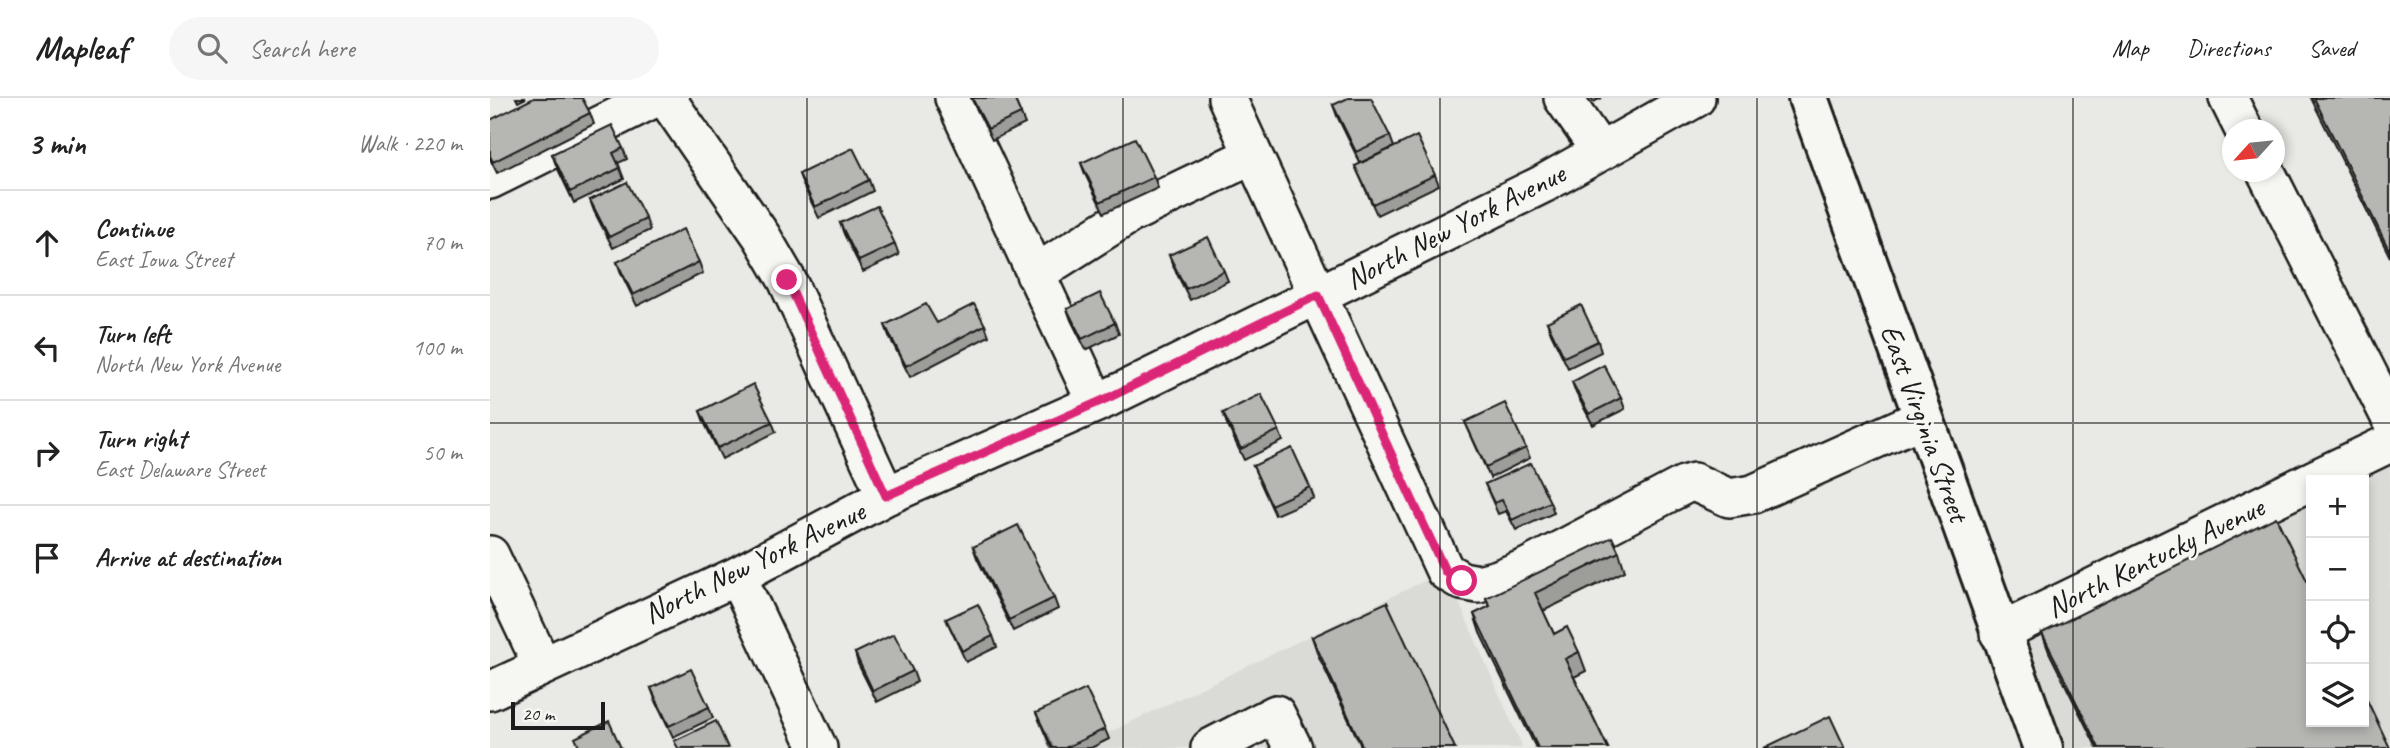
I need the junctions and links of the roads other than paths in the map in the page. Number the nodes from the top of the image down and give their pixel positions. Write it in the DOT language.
graph roads {
  1 [pos="655,98"];
  2 [pos="666,98"];
  3 [pos="954,98"];
  4 [pos="1227,98"];
  5 [pos="1563,98"];
  6 [pos="1696,98"];
  7 [pos="1808,98"];
  8 [pos="2228,98"];
  9 [pos="2238,119"];
  10 [pos="1600,152"];
  11 [pos="1253,155"];
  12 [pos="490,180"];
  13 [pos="2271,182"];
  14 [pos="1035,274"];
  15 [pos="1318,295"];
  16 [pos="1096,403"];
  17 [pos="2390,417"];
  18 [pos="1923,418"];
  19 [pos="2390,443"];
  20 [pos="2324,475"];
  21 [pos="2306,484"];
  22 [pos="886,496"];
  23 [pos="490,555"];
  24 [pos="737,576"];
  25 [pos="1999,633"];
  26 [pos="542,665"];
  27 [pos="490,691"];
  28 [pos="818,748"];
  29 [pos="1210,748"];
  30 [pos="1293,748"];
  31 [pos="2043,748"];
  1 -- 12 [label="street"];
  2 -- 22 [label="street"];
  3 -- 14 [label="street"];
  4 -- 11 [label="street"];
  5 -- 10 [label="street"];
  6 -- 10 [label="street, North New York Avenue"];
  7 -- 18 [label="main road, East Virginia Street"];
  8 -- 9 [label="street"];
  10 -- 15 [label="street, North New York Avenue"];
  11 -- 14 [label="street"];
  11 -- 15 [label="street"];
  13 -- 17 [label="street"];
  14 -- 16 [label="street"];
  15 -- 16 [label="street, North New York Avenue"];
  15 -- 18 [label="street"];
  16 -- 22 [label="street, North New York Avenue"];
  18 -- 25 [label="main road, East Virginia Street"];
  19 -- 20 [label="street, North Kentucky Avenue"];
  21 -- 25 [label="street, North Kentucky Avenue"];
  22 -- 24 [label="street, North New York Avenue"];
  23 -- 26 [label="street"];
  24 -- 26 [label="street, North New York Avenue"];
  24 -- 28 [label="street"];
  25 -- 31 [label="main road, East Virginia Street"];
  26 -- 27 [label="street, North New York Avenue"];
  29 -- 30 [label="street"];
}
